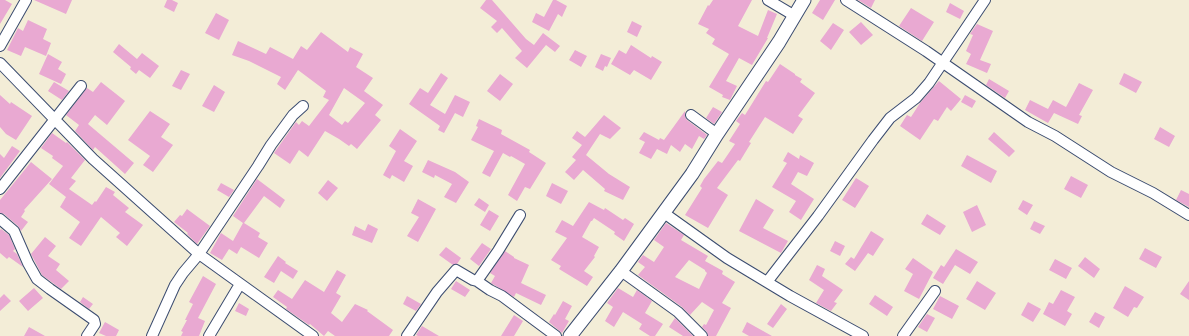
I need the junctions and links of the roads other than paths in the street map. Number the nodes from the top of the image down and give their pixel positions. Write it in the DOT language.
graph roads {
  1 [pos="26,0"];
  2 [pos="768,0"];
  3 [pos="804,0"];
  4 [pos="846,0"];
  5 [pos="985,0"];
  6 [pos="795,16"];
  7 [pos="0,46"];
  8 [pos="0,63"];
  9 [pos="942,63"];
  10 [pos="81,86"];
  11 [pos="303,106"];
  12 [pos="691,115"];
  13 [pos="55,120"];
  14 [pos="717,134"];
  15 [pos="0,189"];
  16 [pos="664,213"];
  17 [pos="520,215"];
  18 [pos="1189,215"];
  19 [pos="0,219"];
  20 [pos="199,254"];
  21 [pos="621,270"];
  22 [pos="477,280"];
  23 [pos="767,282"];
  24 [pos="240,284"];
  25 [pos="935,291"];
  26 [pos="87,336"];
  27 [pos="152,336"];
  28 [pos="209,336"];
  29 [pos="313,336"];
  30 [pos="407,336"];
  31 [pos="556,336"];
  32 [pos="570,336"];
  33 [pos="702,336"];
  34 [pos="863,336"];
  35 [pos="903,336"];
  1 -- 7 [label="street"];
  2 -- 6 [label="street"];
  3 -- 6 [label="street"];
  4 -- 9 [label="street"];
  5 -- 9 [label="street"];
  6 -- 14 [label="street"];
  8 -- 13 [label="street"];
  9 -- 18 [label="street"];
  9 -- 23 [label="street"];
  10 -- 13 [label="street"];
  11 -- 20 [label="street"];
  12 -- 14 [label="street"];
  13 -- 15 [label="street"];
  13 -- 20 [label="street"];
  14 -- 16 [label="street"];
  16 -- 21 [label="street"];
  16 -- 23 [label="street"];
  17 -- 22 [label="street"];
  19 -- 26 [label="street"];
  20 -- 24 [label="street"];
  20 -- 27 [label="street"];
  21 -- 32 [label="street"];
  21 -- 33 [label="street"];
  22 -- 30 [label="street"];
  22 -- 31 [label="street"];
  23 -- 34 [label="street"];
  24 -- 28 [label="street"];
  24 -- 29 [label="street"];
  25 -- 35 [label="street"];
}
